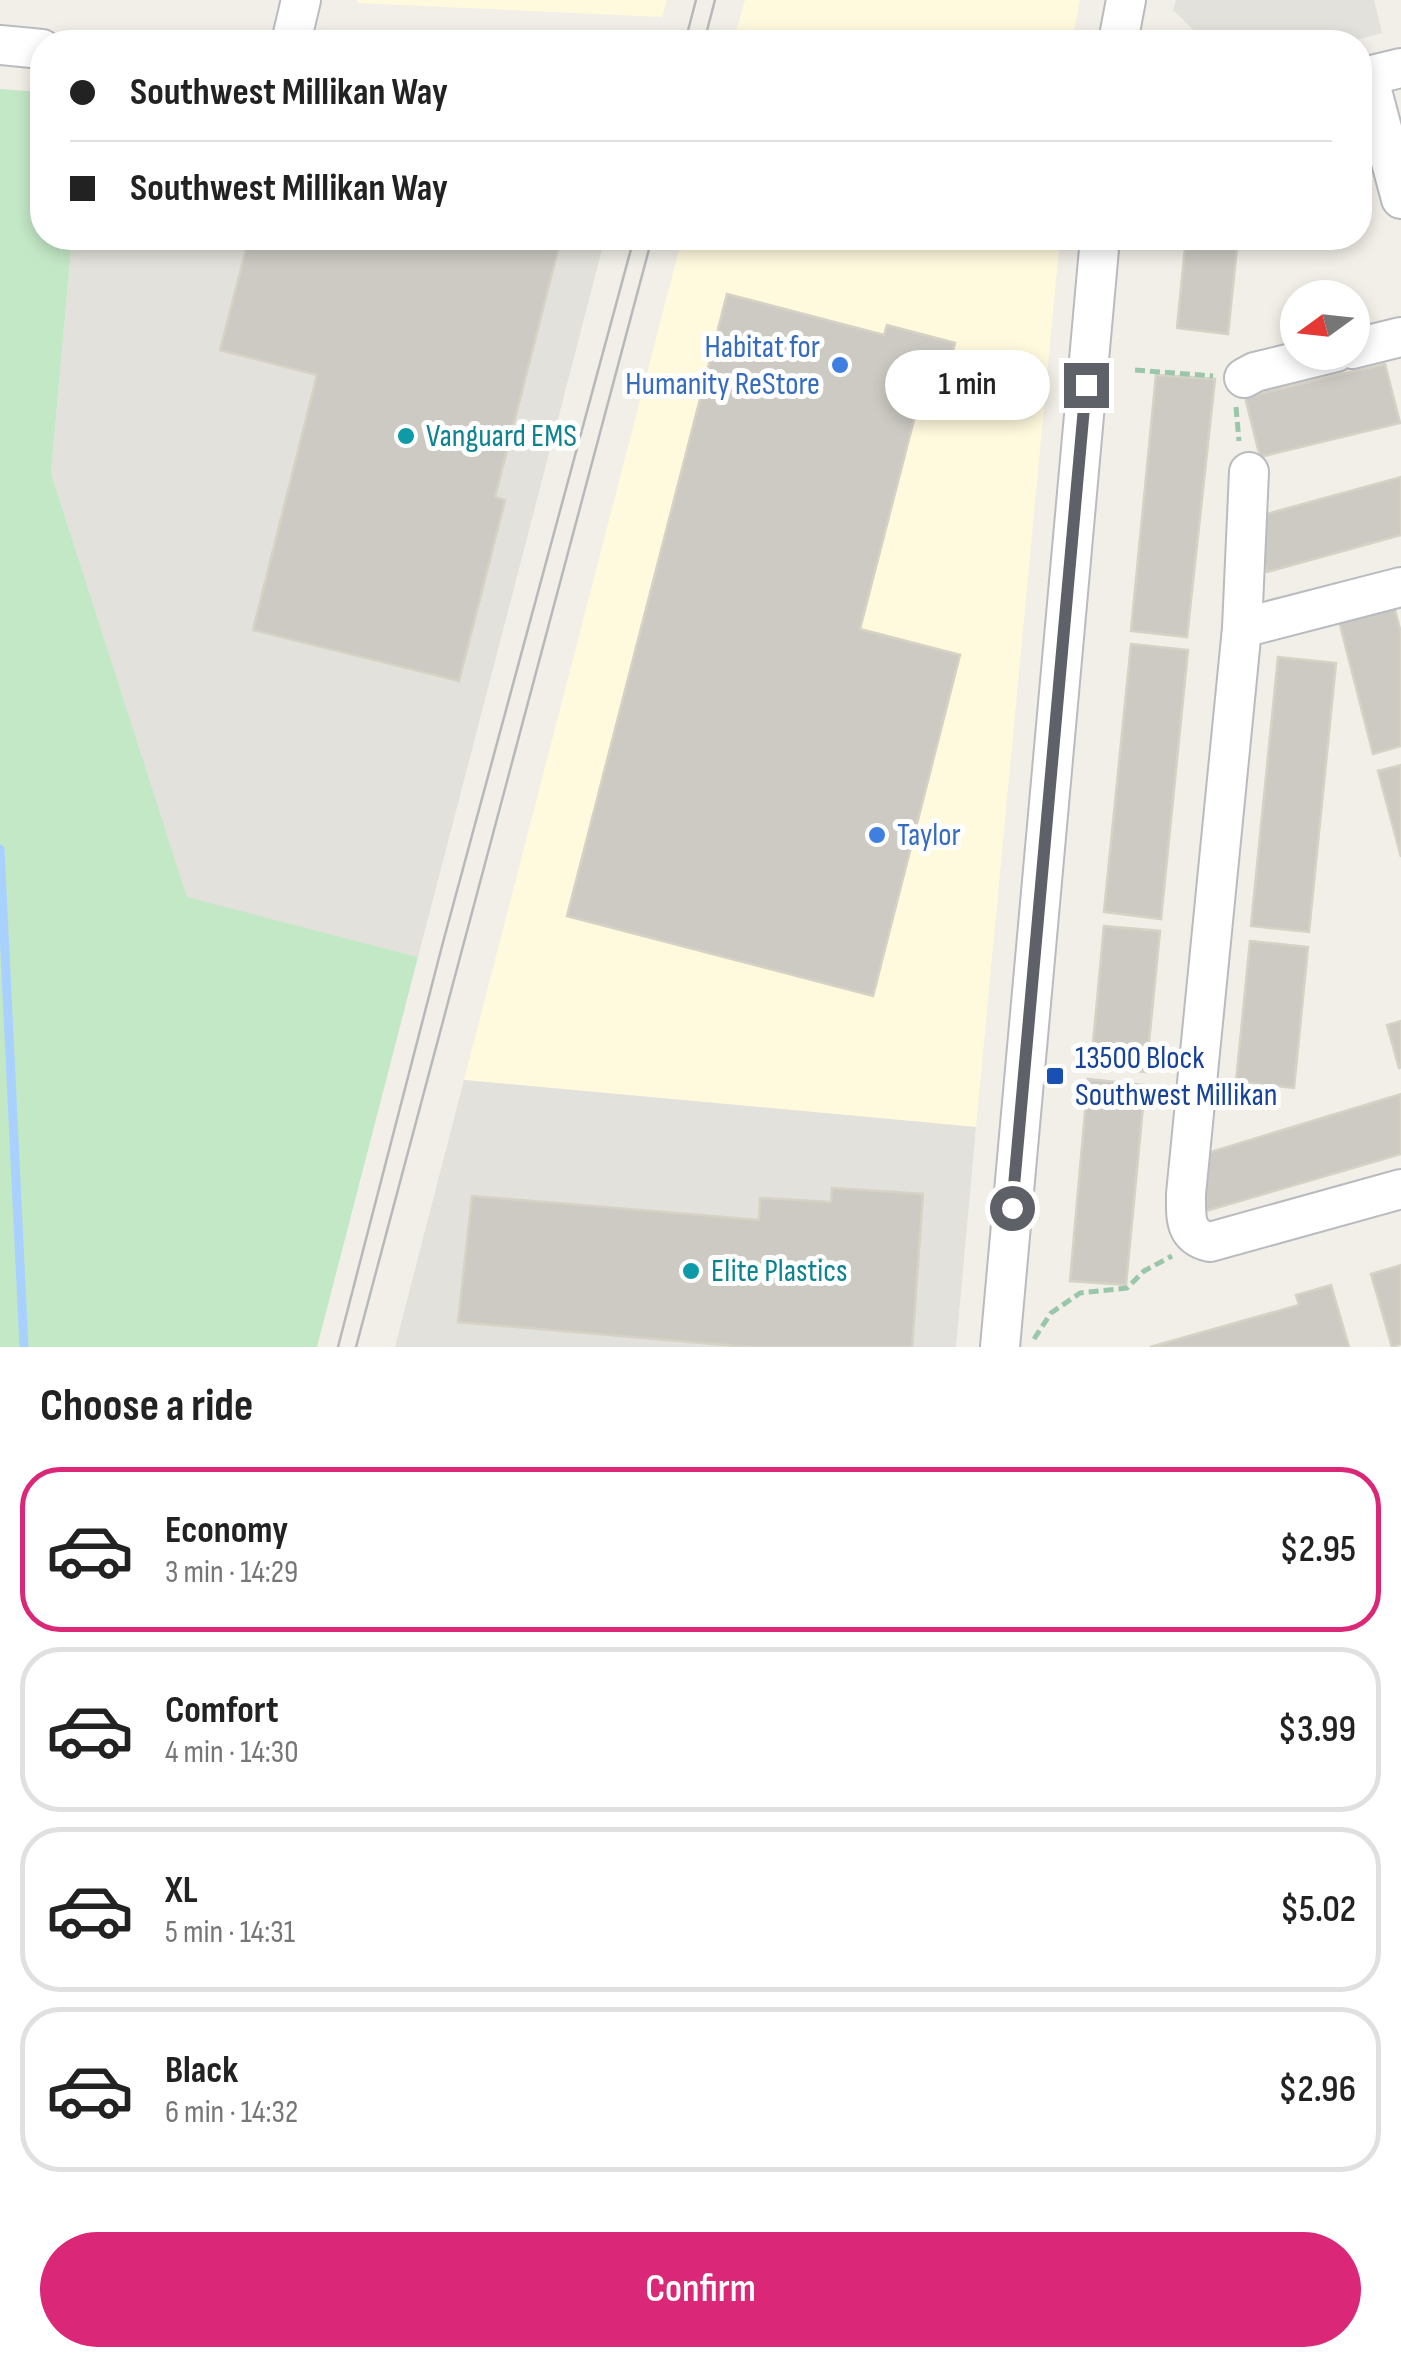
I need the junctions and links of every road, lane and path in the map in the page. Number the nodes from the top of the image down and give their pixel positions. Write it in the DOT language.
graph roads {
  1 [pos="301,0"];
  2 [pos="1126,0"];
  3 [pos="294,30"];
  4 [pos="1120,30"];
  5 [pos="1376,74"];
  6 [pos="1401,199"];
  7 [pos="1099,250"];
  8 [pos="1401,337"];
  9 [pos="1370,344"];
  10 [pos="1280,366"];
  11 [pos="1135,370"];
  12 [pos="1244,378"];
  13 [pos="1249,472"];
  14 [pos="1401,588"];
  15 [pos="1242,628"];
  16 [pos="1401,1189"];
  17 [pos="1196,1239"];
  18 [pos="1016,1344"];
  1 -- 3 [label="street"];
  2 -- 4 [label="street"];
  5 -- 6 [label="street"];
  7 -- 18 [label="street"];
  8 -- 9 [label="street"];
  10 -- 12 [label="street"];
  11 -- 12 [label="path"];
  12 -- 13 [label="path"];
  13 -- 15 [label="street"];
  14 -- 15 [label="street"];
  15 -- 17 [label="street"];
  16 -- 17 [label="street"];
  17 -- 18 [label="path"];
}
